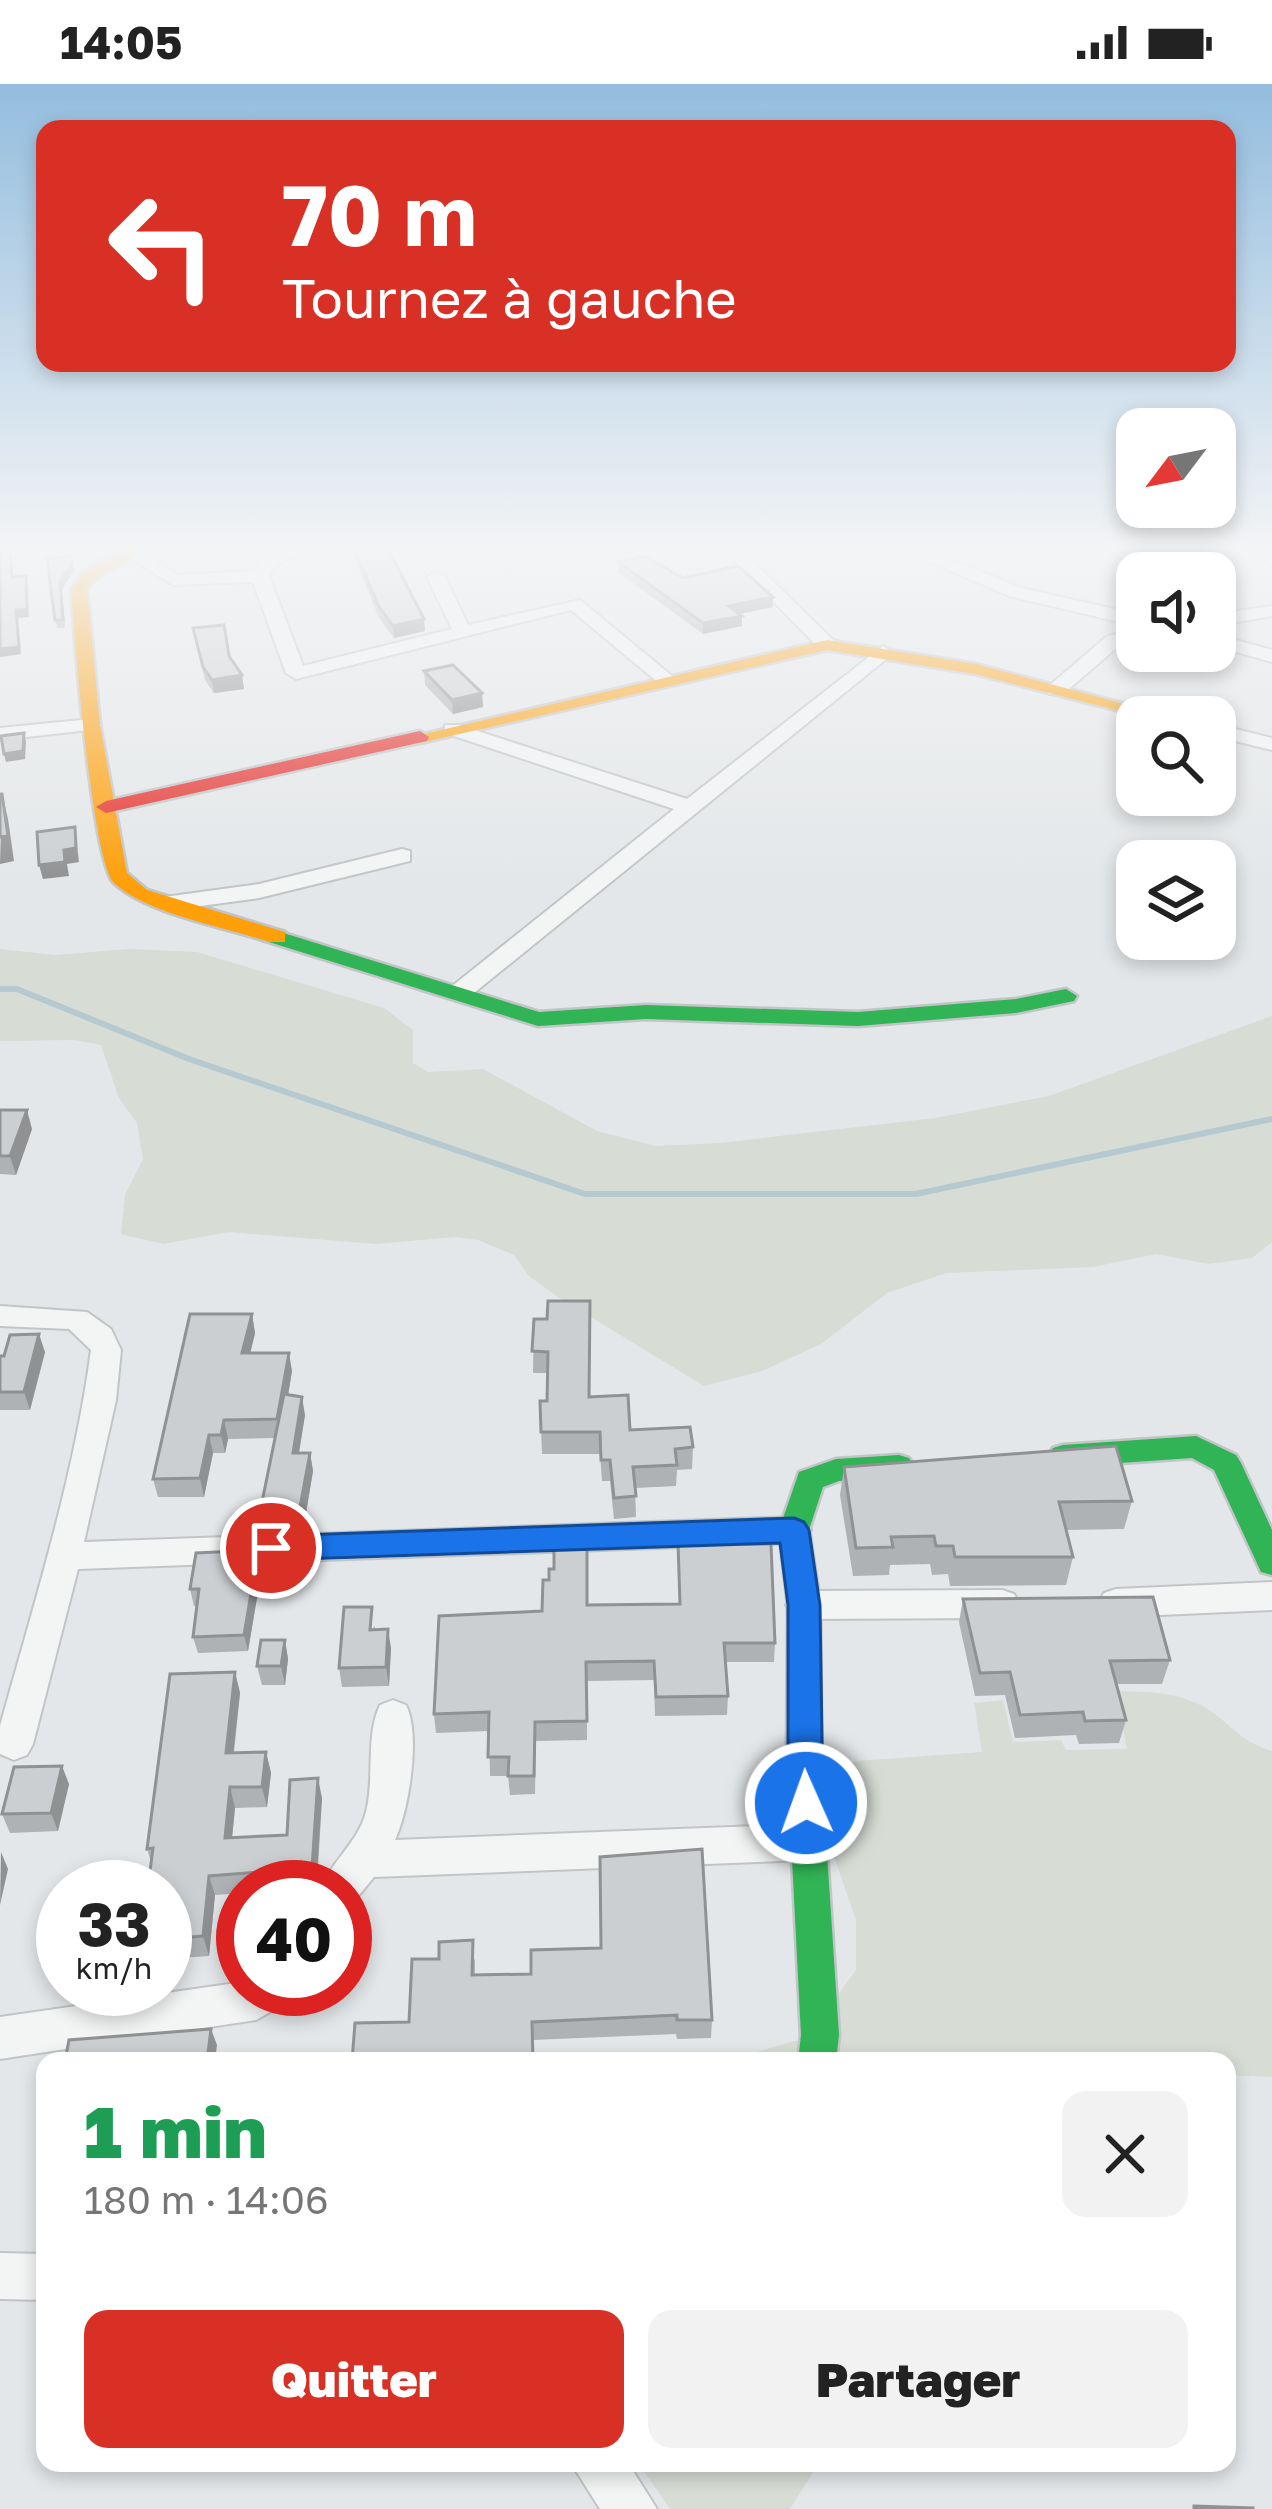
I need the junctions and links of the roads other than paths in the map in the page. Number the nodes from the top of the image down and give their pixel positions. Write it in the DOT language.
graph roads {
  1 [pos="85,658"];
  2 [pos="290,658"];
  3 [pos="351,658"];
  4 [pos="636,658"];
  5 [pos="767,658"];
  6 [pos="875,658"];
  7 [pos="917,658"];
  8 [pos="1093,658"];
  9 [pos="667,680"];
  10 [pos="1056,690"];
  11 [pos="1116,705"];
  12 [pos="91,725"];
  13 [pos="452,729"];
  14 [pos="0,734"];
  15 [pos="1236,735"];
  16 [pos="1272,744"];
  17 [pos="687,806"];
  18 [pos="106,807"];
  19 [pos="402,856"];
  20 [pos="164,904"];
  21 [pos="460,992"];
  22 [pos="1066,996"];
  23 [pos="0,1316"];
  24 [pos="1038,1457"];
  25 [pos="926,1464"];
  26 [pos="794,1530"];
  27 [pos="64,1556"];
  28 [pos="1272,1563"];
  29 [pos="1272,1596"];
  30 [pos="1090,1603"];
  31 [pos="1042,1604"];
  32 [pos="804,1605"];
  33 [pos="393,1716"];
  34 [pos="14,1744"];
  35 [pos="807,1842"];
  36 [pos="361,1860"];
  37 [pos="372,1872"];
  38 [pos="216,2007"];
  39 [pos="0,2038"];
  40 [pos="817,2052"];
  41 [pos="0,2276"];
  42 [pos="36,2277"];
  43 [pos="603,2472"];
  44 [pos="632,2509"];
  1 -- 12 [label="street"];
  2 -- 3 [label="street"];
  4 -- 9 [label="street"];
  5 -- 9 [label="street"];
  6 -- 17 [label="street"];
  7 -- 10 [label="street"];
  8 -- 10 [label="street"];
  9 -- 13 [label="street"];
  10 -- 11 [label="street"];
  12 -- 14 [label="street"];
  12 -- 18 [label="street"];
  13 -- 17 [label="street"];
  13 -- 18 [label="street"];
  15 -- 16 [label="street"];
  17 -- 21 [label="street"];
  18 -- 20 [label="street"];
  19 -- 20 [label="street"];
  20 -- 21 [label="street"];
  21 -- 22 [label="street"];
  23 -- 27 [label="street"];
  24 -- 28 [label="street"];
  25 -- 26 [label="street"];
  26 -- 27 [label="street"];
  26 -- 32 [label="street"];
  27 -- 34 [label="street"];
  29 -- 30 [label="street"];
  31 -- 32 [label="street"];
  32 -- 35 [label="street"];
  33 -- 36 [label="street"];
  35 -- 37 [label="street"];
  35 -- 40 [label="street"];
  38 -- 39 [label="street"];
  41 -- 42 [label="street"];
  43 -- 44 [label="street"];
}
